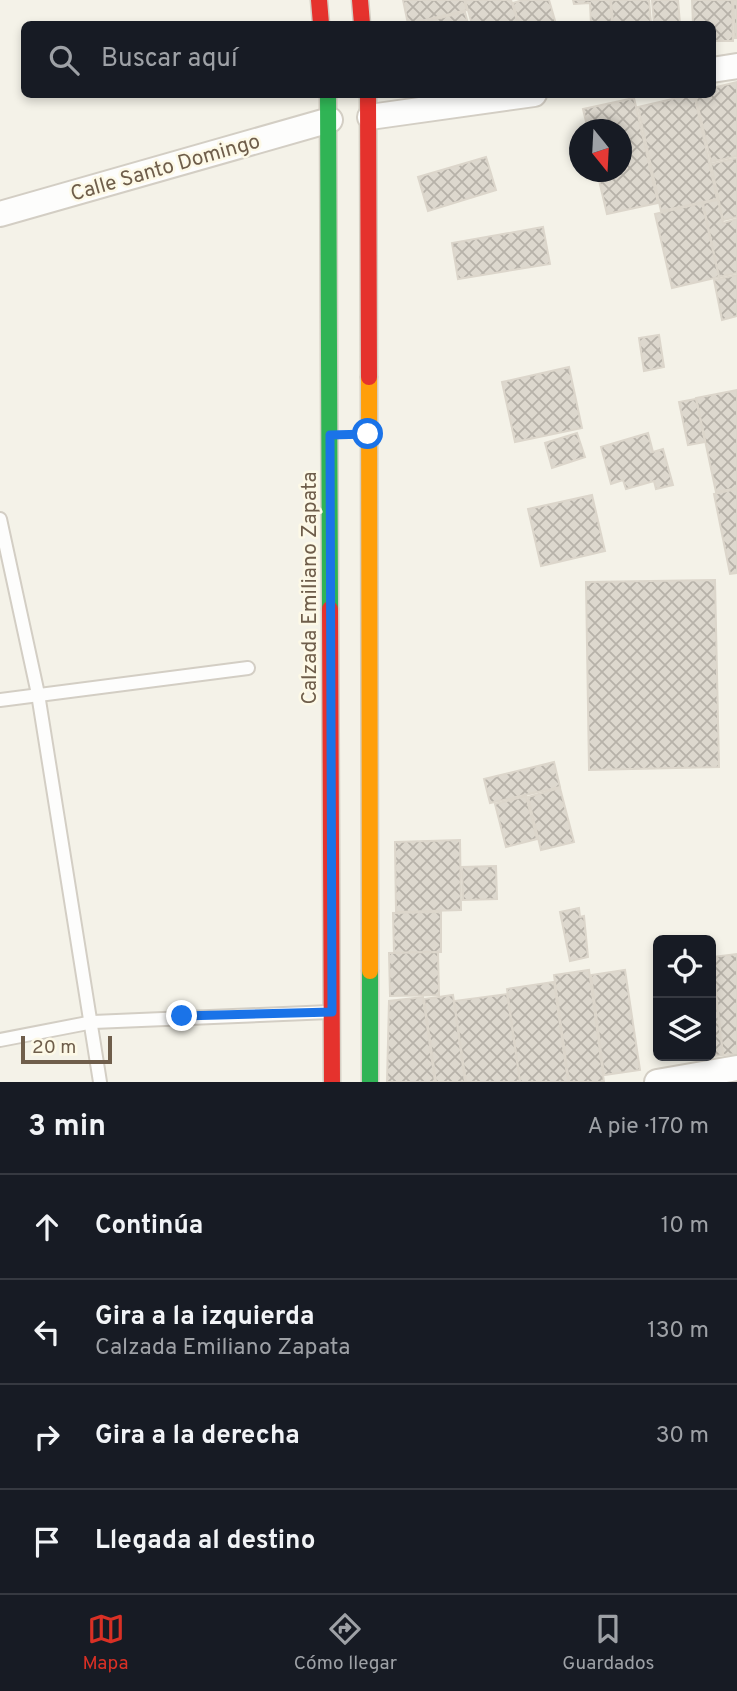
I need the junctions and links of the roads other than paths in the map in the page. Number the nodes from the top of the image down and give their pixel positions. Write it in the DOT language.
graph roads {
  1 [pos="319,0"];
  2 [pos="360,0"];
  3 [pos="321,21"];
  4 [pos="362,21"];
  5 [pos="737,66"];
  6 [pos="716,69"];
  7 [pos="328,98"];
  8 [pos="479,98"];
  9 [pos="369,106"];
  10 [pos="330,120"];
  11 [pos="0,214"];
  12 [pos="349,434"];
  13 [pos="0,519"];
  14 [pos="248,668"];
  15 [pos="38,694"];
  16 [pos="0,700"];
  17 [pos="332,1012"];
  18 [pos="93,1023"];
  19 [pos="0,1040"];
  20 [pos="737,1068"];
  21 [pos="100,1082"];
  22 [pos="332,1082"];
  23 [pos="370,1082"];
  24 [pos="657,1082"];
  1 -- 3 [label="main road"];
  2 -- 4 [label="main road"];
  5 -- 6 [label="street"];
  7 -- 10 [label="main road, Calzada Emiliano Zapata"];
  8 -- 9 [label="street"];
  9 -- 12 [label="main road, Calzada Emiliano Zapata"];
  10 -- 11 [label="street, Calle Santo Domingo"];
  10 -- 12 [label="main road, Calzada Emiliano Zapata"];
  12 -- 17 [label="main road, Calzada Emiliano Zapata"];
  12 -- 23 [label="main road, Calzada Emiliano Zapata"];
  13 -- 15 [label="lane"];
  14 -- 15 [label="lane"];
  15 -- 16 [label="lane"];
  15 -- 18 [label="lane"];
  17 -- 18 [label="lane"];
  17 -- 22 [label="main road, Calzada Emiliano Zapata"];
  18 -- 19 [label="lane"];
  18 -- 21 [label="lane"];
  20 -- 24 [label="street"];
}
